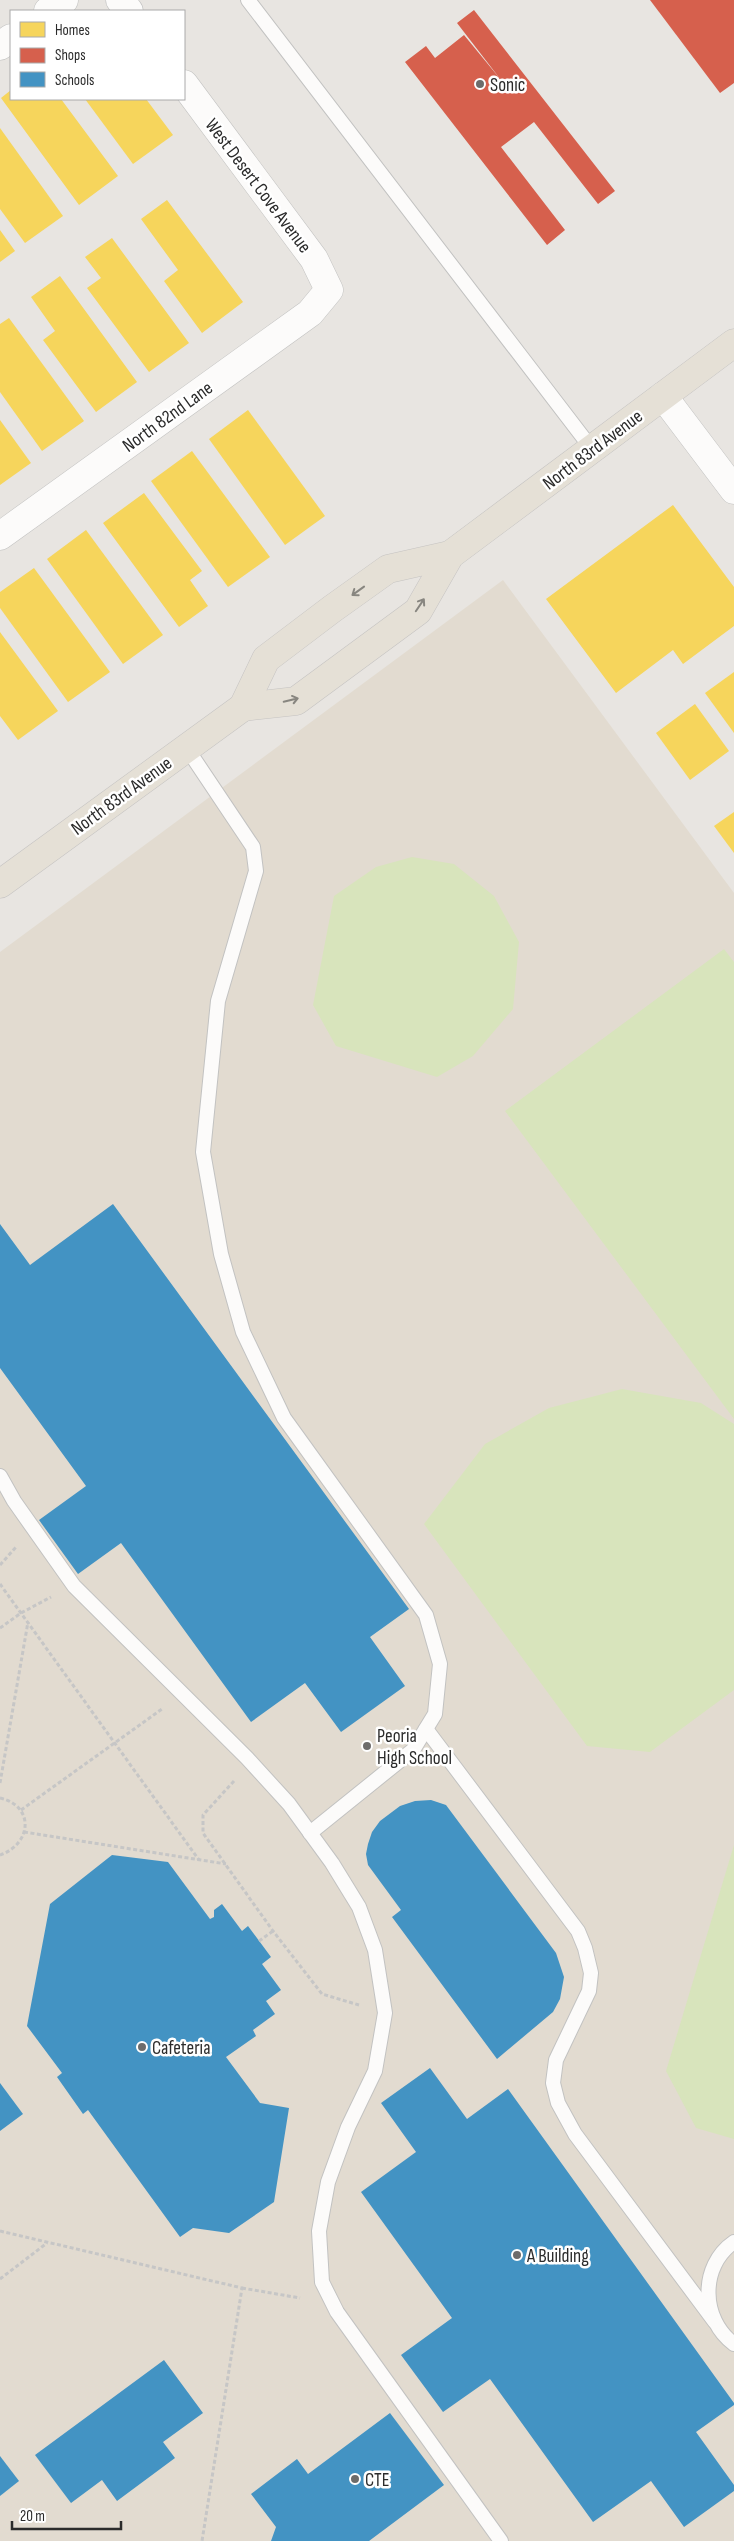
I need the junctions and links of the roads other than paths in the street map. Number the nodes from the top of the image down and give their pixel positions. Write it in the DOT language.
graph roads {
  1 [pos="64,0"];
  2 [pos="120,0"];
  3 [pos="248,0"];
  4 [pos="49,10"];
  5 [pos="128,10"];
  6 [pos="185,85"];
  7 [pos="329,290"];
  8 [pos="734,343"];
  9 [pos="663,396"];
  10 [pos="592,449"];
  11 [pos="734,490"];
  12 [pos="0,536"];
  13 [pos="450,555"];
  14 [pos="243,707"];
  15 [pos="186,747"];
  16 [pos="0,884"];
  17 [pos="0,1476"];
  18 [pos="426,1729"];
  19 [pos="310,1833"];
  20 [pos="734,2242"];
  21 [pos="714,2322"];
  22 [pos="734,2344"];
  23 [pos="501,2541"];
  1 -- 4 [label="street"];
  2 -- 5 [label="street"];
  3 -- 10 [label="lane"];
  6 -- 7 [label="street, West Desert Cove Avenue"];
  7 -- 12 [label="street, North 82nd Lane"];
  8 -- 9 [label="main road, North 83rd Avenue"];
  9 -- 10 [label="main road, North 83rd Avenue"];
  9 -- 11 [label="street"];
  10 -- 13 [label="main road, North 83rd Avenue"];
  13 -- 14 [label="main road, North 83rd Avenue, one-way"];
  14 -- 13 [label="main road, North 83rd Avenue, one-way"];
  14 -- 15 [label="main road, North 83rd Avenue"];
  15 -- 16 [label="main road, North 83rd Avenue"];
  15 -- 18 [label="lane"];
  17 -- 19 [label="lane"];
  18 -- 19 [label="lane"];
  18 -- 21 [label="lane"];
  19 -- 23 [label="lane"];
  20 -- 21 [label="lane"];
  21 -- 22 [label="lane"];
}
